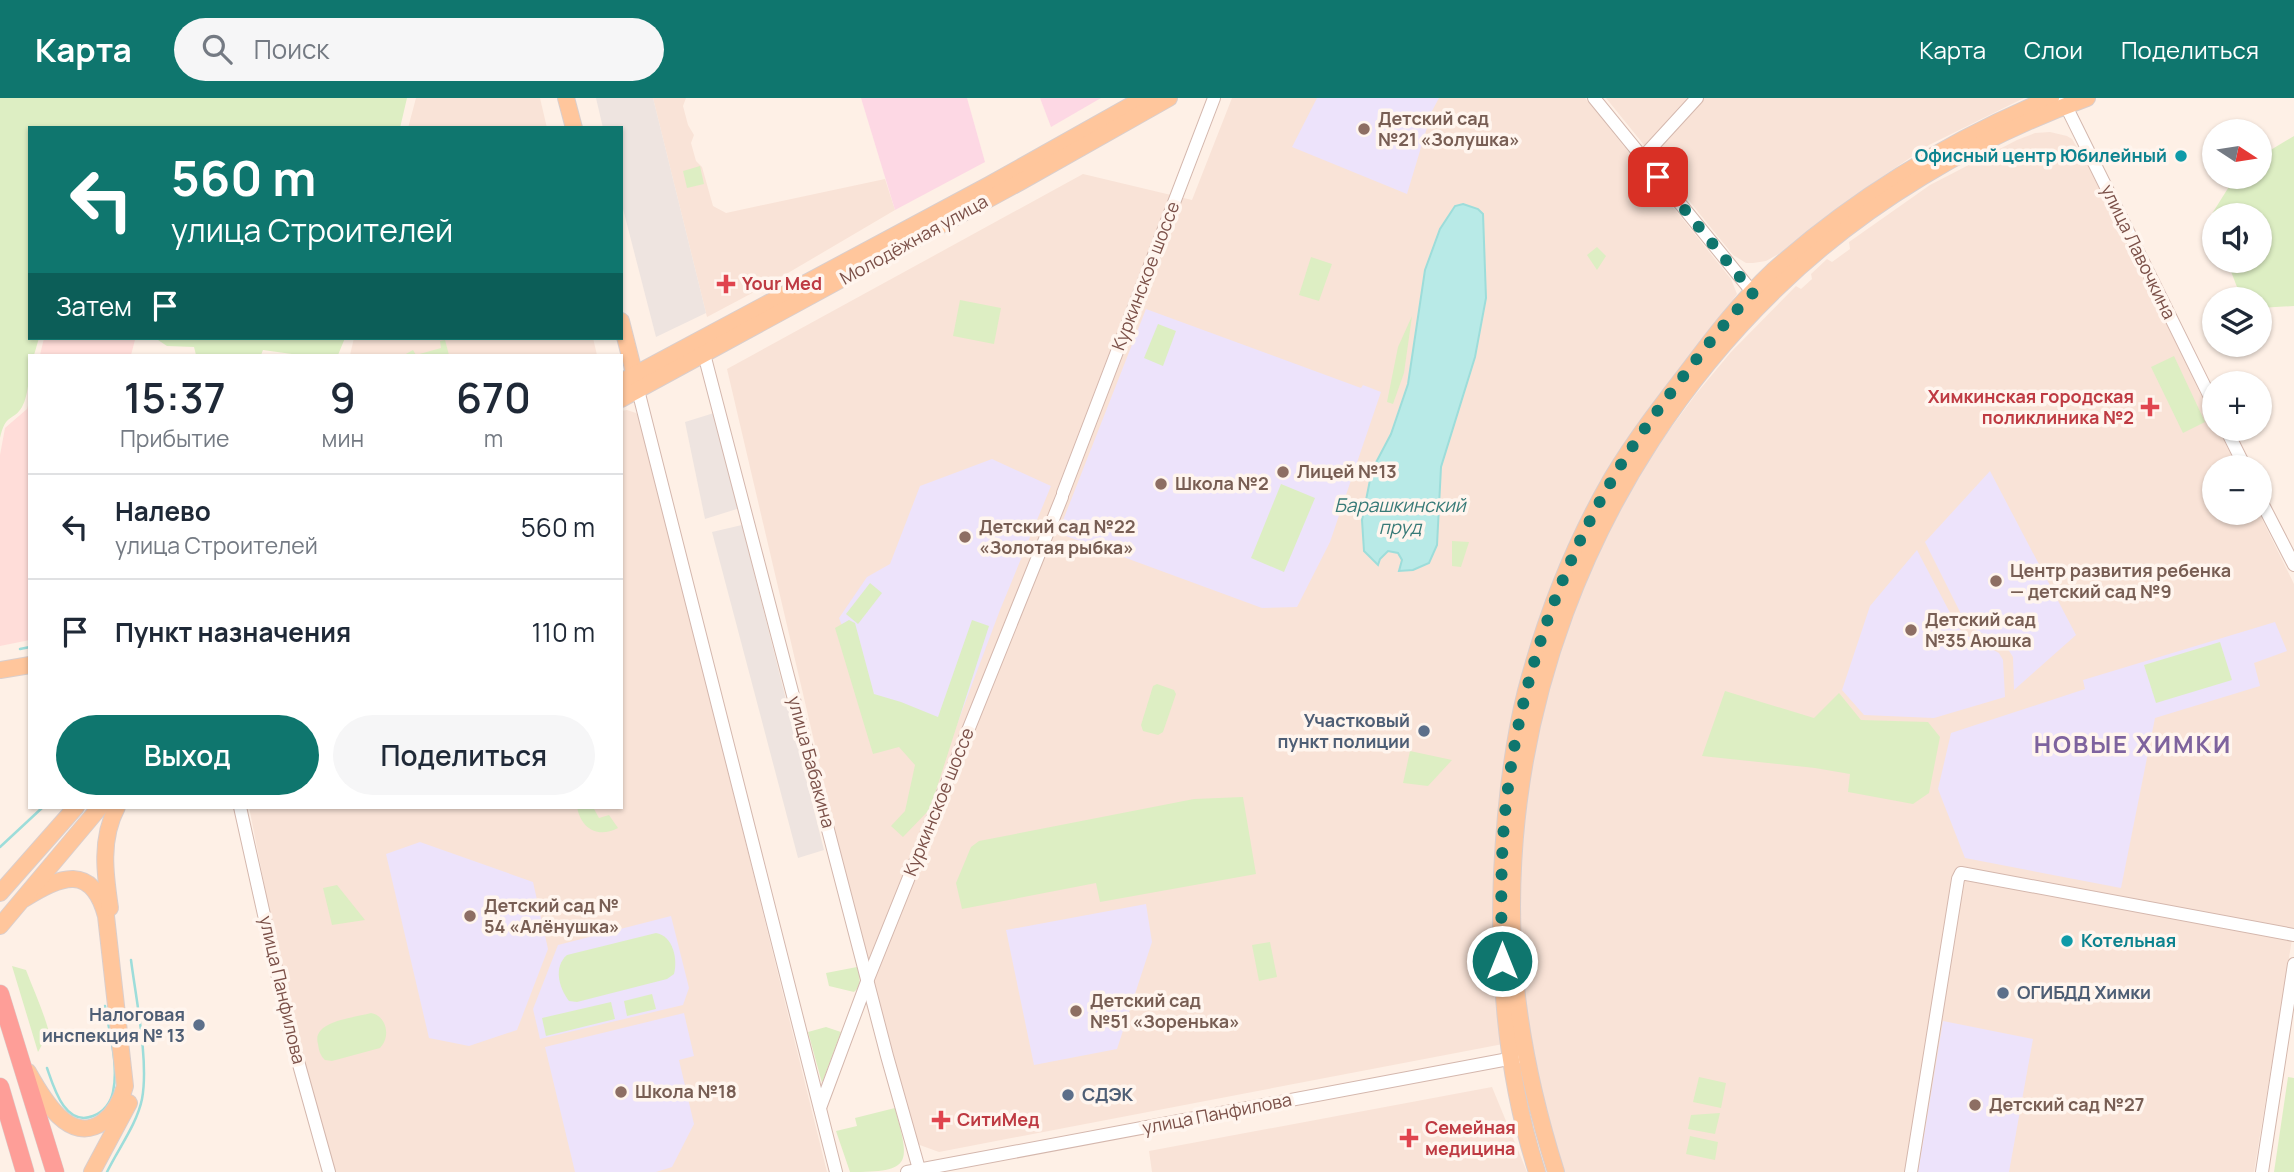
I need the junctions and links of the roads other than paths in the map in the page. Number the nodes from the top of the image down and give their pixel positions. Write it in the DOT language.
graph roads {
  1 [pos="566,98"];
  2 [pos="1144,98"];
  3 [pos="1169,98"];
  4 [pos="1594,98"];
  5 [pos="1697,98"];
  6 [pos="2051,98"];
  7 [pos="2087,98"];
  8 [pos="1211,102"];
  9 [pos="2064,102"];
  10 [pos="573,126"];
  11 [pos="1642,158"];
  12 [pos="1757,298"];
  13 [pos="623,333"];
  14 [pos="704,354"];
  15 [pos="2202,381"];
  16 [pos="631,382"];
  17 [pos="2272,522"];
  18 [pos="2294,565"];
  19 [pos="28,658"];
  20 [pos="0,664"];
  21 [pos="28,665"];
  22 [pos="0,670"];
  23 [pos="74,809"];
  24 [pos="98,809"];
  25 [pos="116,809"];
  26 [pos="240,809"];
  27 [pos="0,893"];
  28 [pos="24,898"];
  29 [pos="0,926"];
  30 [pos="856,933"];
  31 [pos="2294,935"];
  32 [pos="880,949"];
  33 [pos="2294,964"];
  34 [pos="868,979"];
  35 [pos="0,994"];
  36 [pos="1527,1056"];
  37 [pos="19,1058"];
  38 [pos="1509,1059"];
  39 [pos="0,1087"];
  40 [pos="819,1109"];
  41 [pos="913,1171"];
  42 [pos="25,1172"];
  43 [pos="55,1172"];
  44 [pos="92,1172"];
  45 [pos="329,1172"];
  46 [pos="836,1172"];
  47 [pos="1536,1172"];
  48 [pos="1556,1172"];
  49 [pos="1912,1172"];
  50 [pos="2262,1172"];
  1 -- 10 [label="main road"];
  2 -- 16 [label="main road, Молодёжная улица"];
  3 -- 14 [label="main road, Молодёжная улица"];
  4 -- 11 [label="street"];
  5 -- 11 [label="street"];
  6 -- 12 [label="main road"];
  7 -- 9 [label="main road"];
  8 -- 32 [label="street, Куркинское шоссе"];
  9 -- 12 [label="main road"];
  9 -- 15 [label="street, улица Лавочкина"];
  11 -- 12 [label="street"];
  12 -- 36 [label="main road"];
  12 -- 38 [label="main road"];
  13 -- 16 [label="main road"];
  14 -- 16 [label="main road, Молодёжная улица"];
  14 -- 30 [label="street, улица Бабакина"];
  16 -- 40 [label="street"];
  17 -- 18 [label="street"];
  19 -- 20 [label="main road"];
  21 -- 22 [label="main road"];
  23 -- 27 [label="main road"];
  24 -- 28 [label="main road"];
  25 -- 44 [label="main road"];
  26 -- 45 [label="street, улица Панфилова"];
  28 -- 29 [label="main road"];
  28 -- 37 [label="main road"];
  30 -- 32 [label="street"];
  30 -- 34 [label="street, улица Бабакина"];
  31 -- 49 [label="street"];
  32 -- 34 [label="street, Куркинское шоссе"];
  33 -- 50 [label="street"];
  34 -- 40 [label="street, Куркинское шоссе"];
  34 -- 41 [label="street, улица Бабакина"];
  35 -- 37 [label="highway"];
  36 -- 38 [label="street, улица Панфилова"];
  36 -- 48 [label="main road"];
  37 -- 43 [label="highway"];
  38 -- 41 [label="street, улица Панфилова"];
  38 -- 47 [label="main road"];
  39 -- 42 [label="highway"];
  40 -- 46 [label="street"];
}
